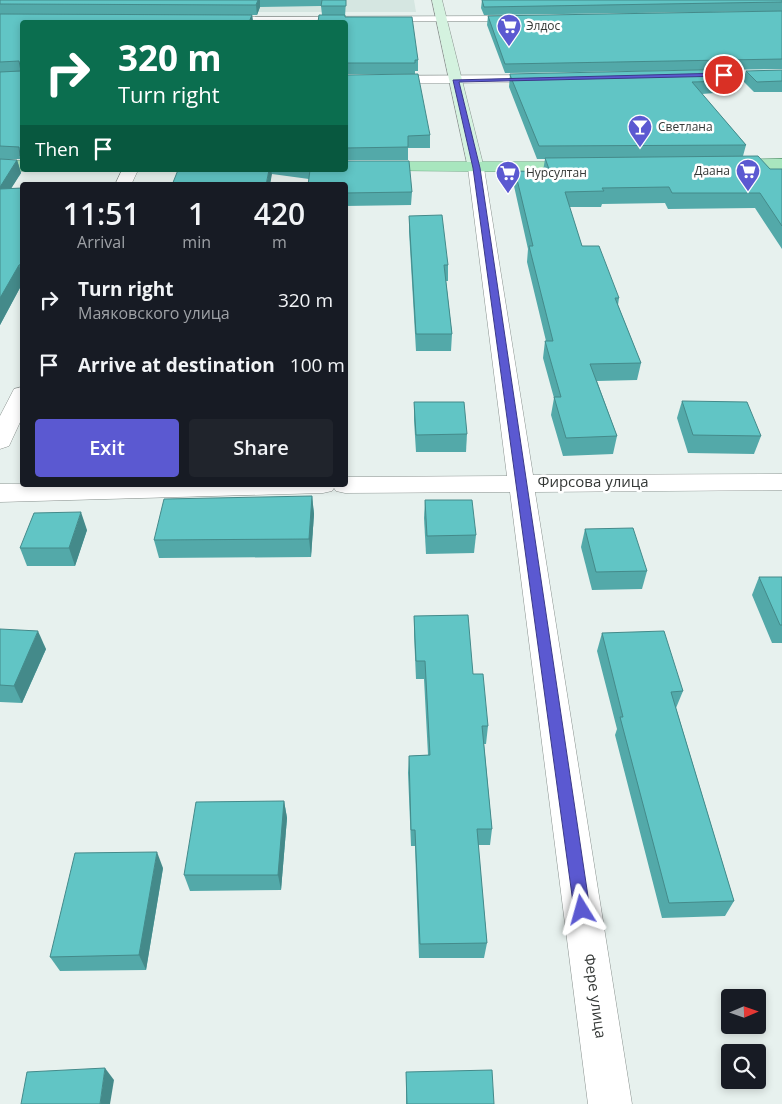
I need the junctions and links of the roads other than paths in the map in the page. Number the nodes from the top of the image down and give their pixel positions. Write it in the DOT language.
graph roads {
  1 [pos="437,0"];
  2 [pos="538,19"];
  3 [pos="348,21"];
  4 [pos="443,21"];
  5 [pos="561,79"];
  6 [pos="348,80"];
  7 [pos="456,80"];
  8 [pos="782,164"];
  9 [pos="0,165"];
  10 [pos="714,165"];
  11 [pos="20,166"];
  12 [pos="598,166"];
  13 [pos="348,168"];
  14 [pos="476,168"];
  15 [pos="20,398"];
  16 [pos="0,440"];
  17 [pos="782,482"];
  18 [pos="520,483"];
  19 [pos="348,485"];
  20 [pos="208,487"];
  21 [pos="0,493"];
  22 [pos="610,1104"];
  1 -- 4 [label="street, Фере улица"];
  2 -- 4 [label="street"];
  3 -- 4 [label="street"];
  4 -- 7 [label="street, Фере улица"];
  5 -- 7 [label="street"];
  6 -- 7 [label="street"];
  7 -- 14 [label="street, Фере улица"];
  8 -- 10 [label="main road"];
  9 -- 11 [label="main road"];
  12 -- 14 [label="main road"];
  13 -- 14 [label="main road"];
  14 -- 18 [label="street, Фере улица"];
  15 -- 16 [label="street"];
  17 -- 18 [label="street, Фирсова улица"];
  18 -- 19 [label="street, Фирсова улица"];
  18 -- 22 [label="street, Фере улица"];
  20 -- 21 [label="street"];
}
